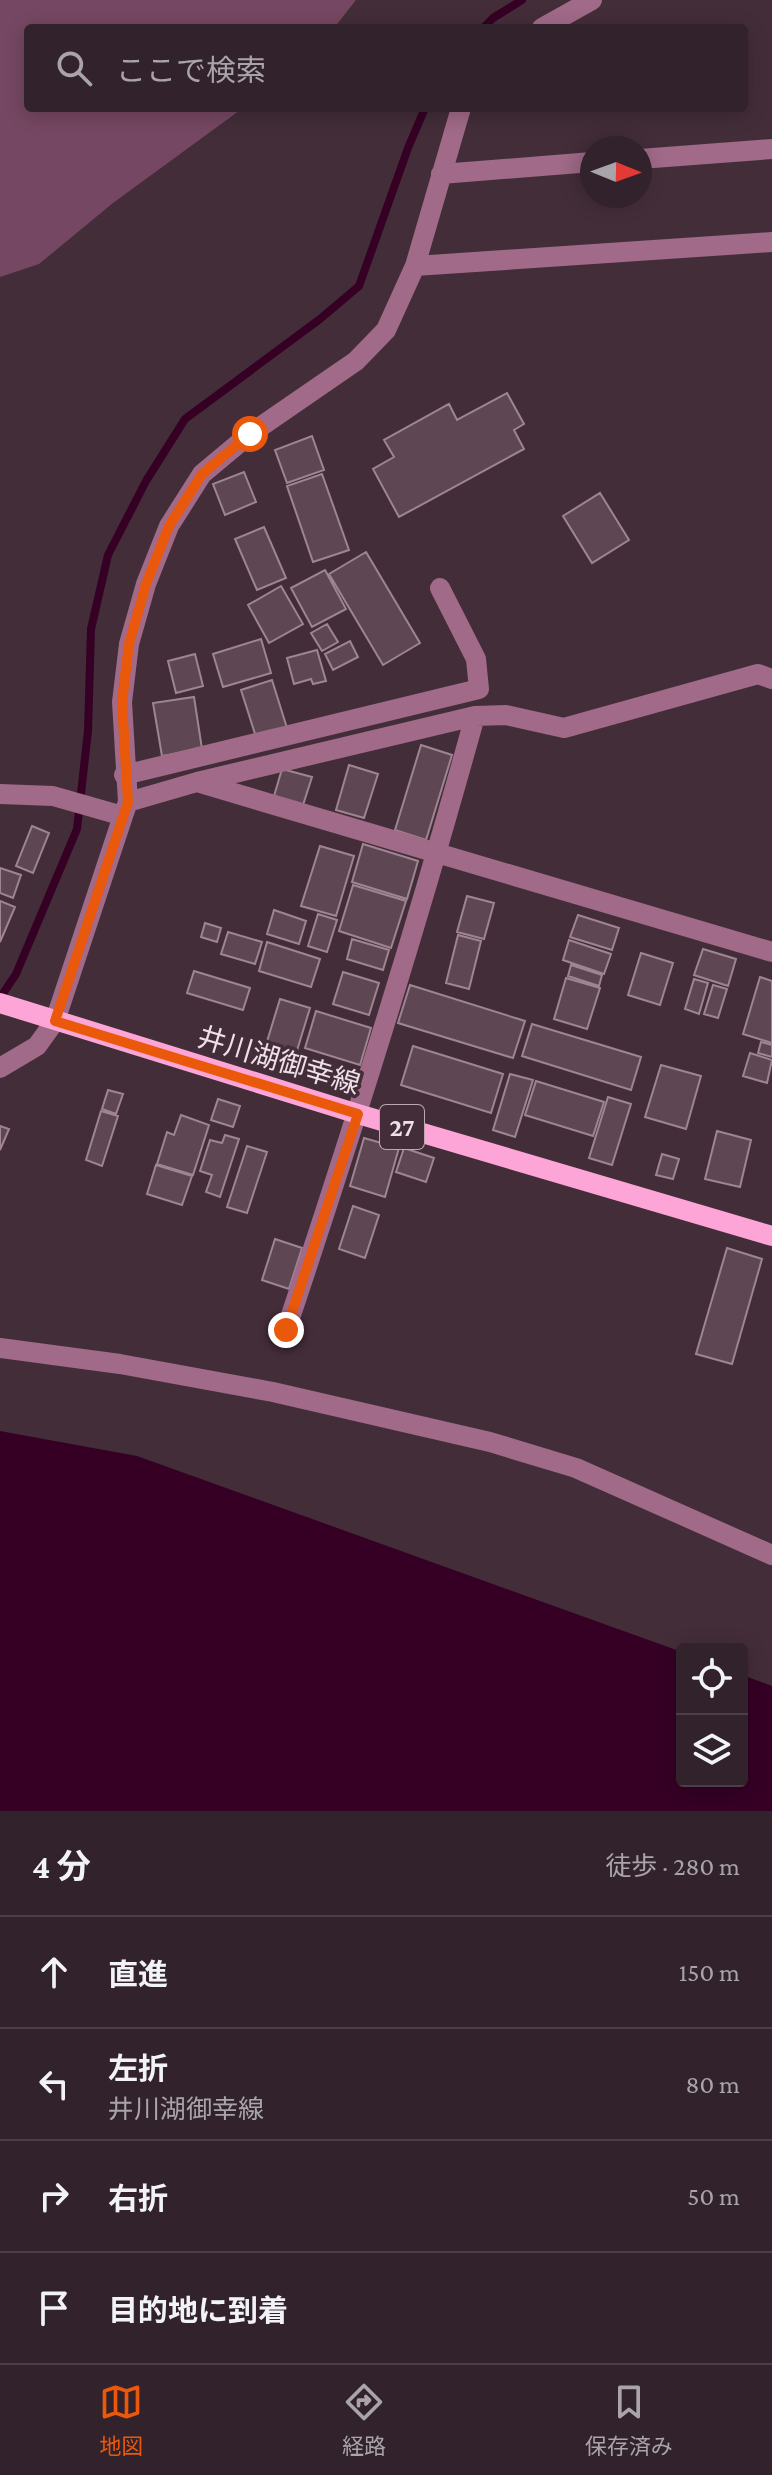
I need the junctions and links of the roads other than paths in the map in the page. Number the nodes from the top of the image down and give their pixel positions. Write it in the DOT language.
graph roads {
  1 [pos="592,0"];
  2 [pos="549,24"];
  3 [pos="460,112"];
  4 [pos="772,149"];
  5 [pos="652,158"];
  6 [pos="580,163"];
  7 [pos="441,174"];
  8 [pos="772,242"];
  9 [pos="415,266"];
  10 [pos="440,588"];
  11 [pos="772,679"];
  12 [pos="479,689"];
  13 [pos="481,715"];
  14 [pos="124,775"];
  15 [pos="197,782"];
  16 [pos="0,794"];
  17 [pos="125,809"];
  18 [pos="437,853"];
  19 [pos="772,952"];
  20 [pos="0,1003"];
  21 [pos="55,1021"];
  22 [pos="0,1068"];
  23 [pos="358,1114"];
  24 [pos="772,1236"];
  25 [pos="286,1330"];
  26 [pos="0,1348"];
  27 [pos="772,1555"];
  1 -- 2 [label="street"];
  3 -- 7 [label="street"];
  4 -- 5 [label="street"];
  6 -- 7 [label="street"];
  7 -- 9 [label="street"];
  8 -- 9 [label="street"];
  9 -- 14 [label="street"];
  10 -- 12 [label="street"];
  11 -- 13 [label="street"];
  12 -- 13 [label="street"];
  12 -- 14 [label="street"];
  13 -- 15 [label="street"];
  13 -- 18 [label="street"];
  14 -- 17 [label="street"];
  15 -- 17 [label="street"];
  15 -- 18 [label="street"];
  16 -- 17 [label="street"];
  17 -- 21 [label="street"];
  18 -- 19 [label="street"];
  18 -- 23 [label="street"];
  20 -- 21 [label="main road, 井川湖御幸線 / 27"];
  21 -- 22 [label="street"];
  21 -- 23 [label="main road, 井川湖御幸線 / 27"];
  23 -- 24 [label="main road, 井川湖御幸線 / 27"];
  23 -- 25 [label="street"];
  26 -- 27 [label="street"];
}
